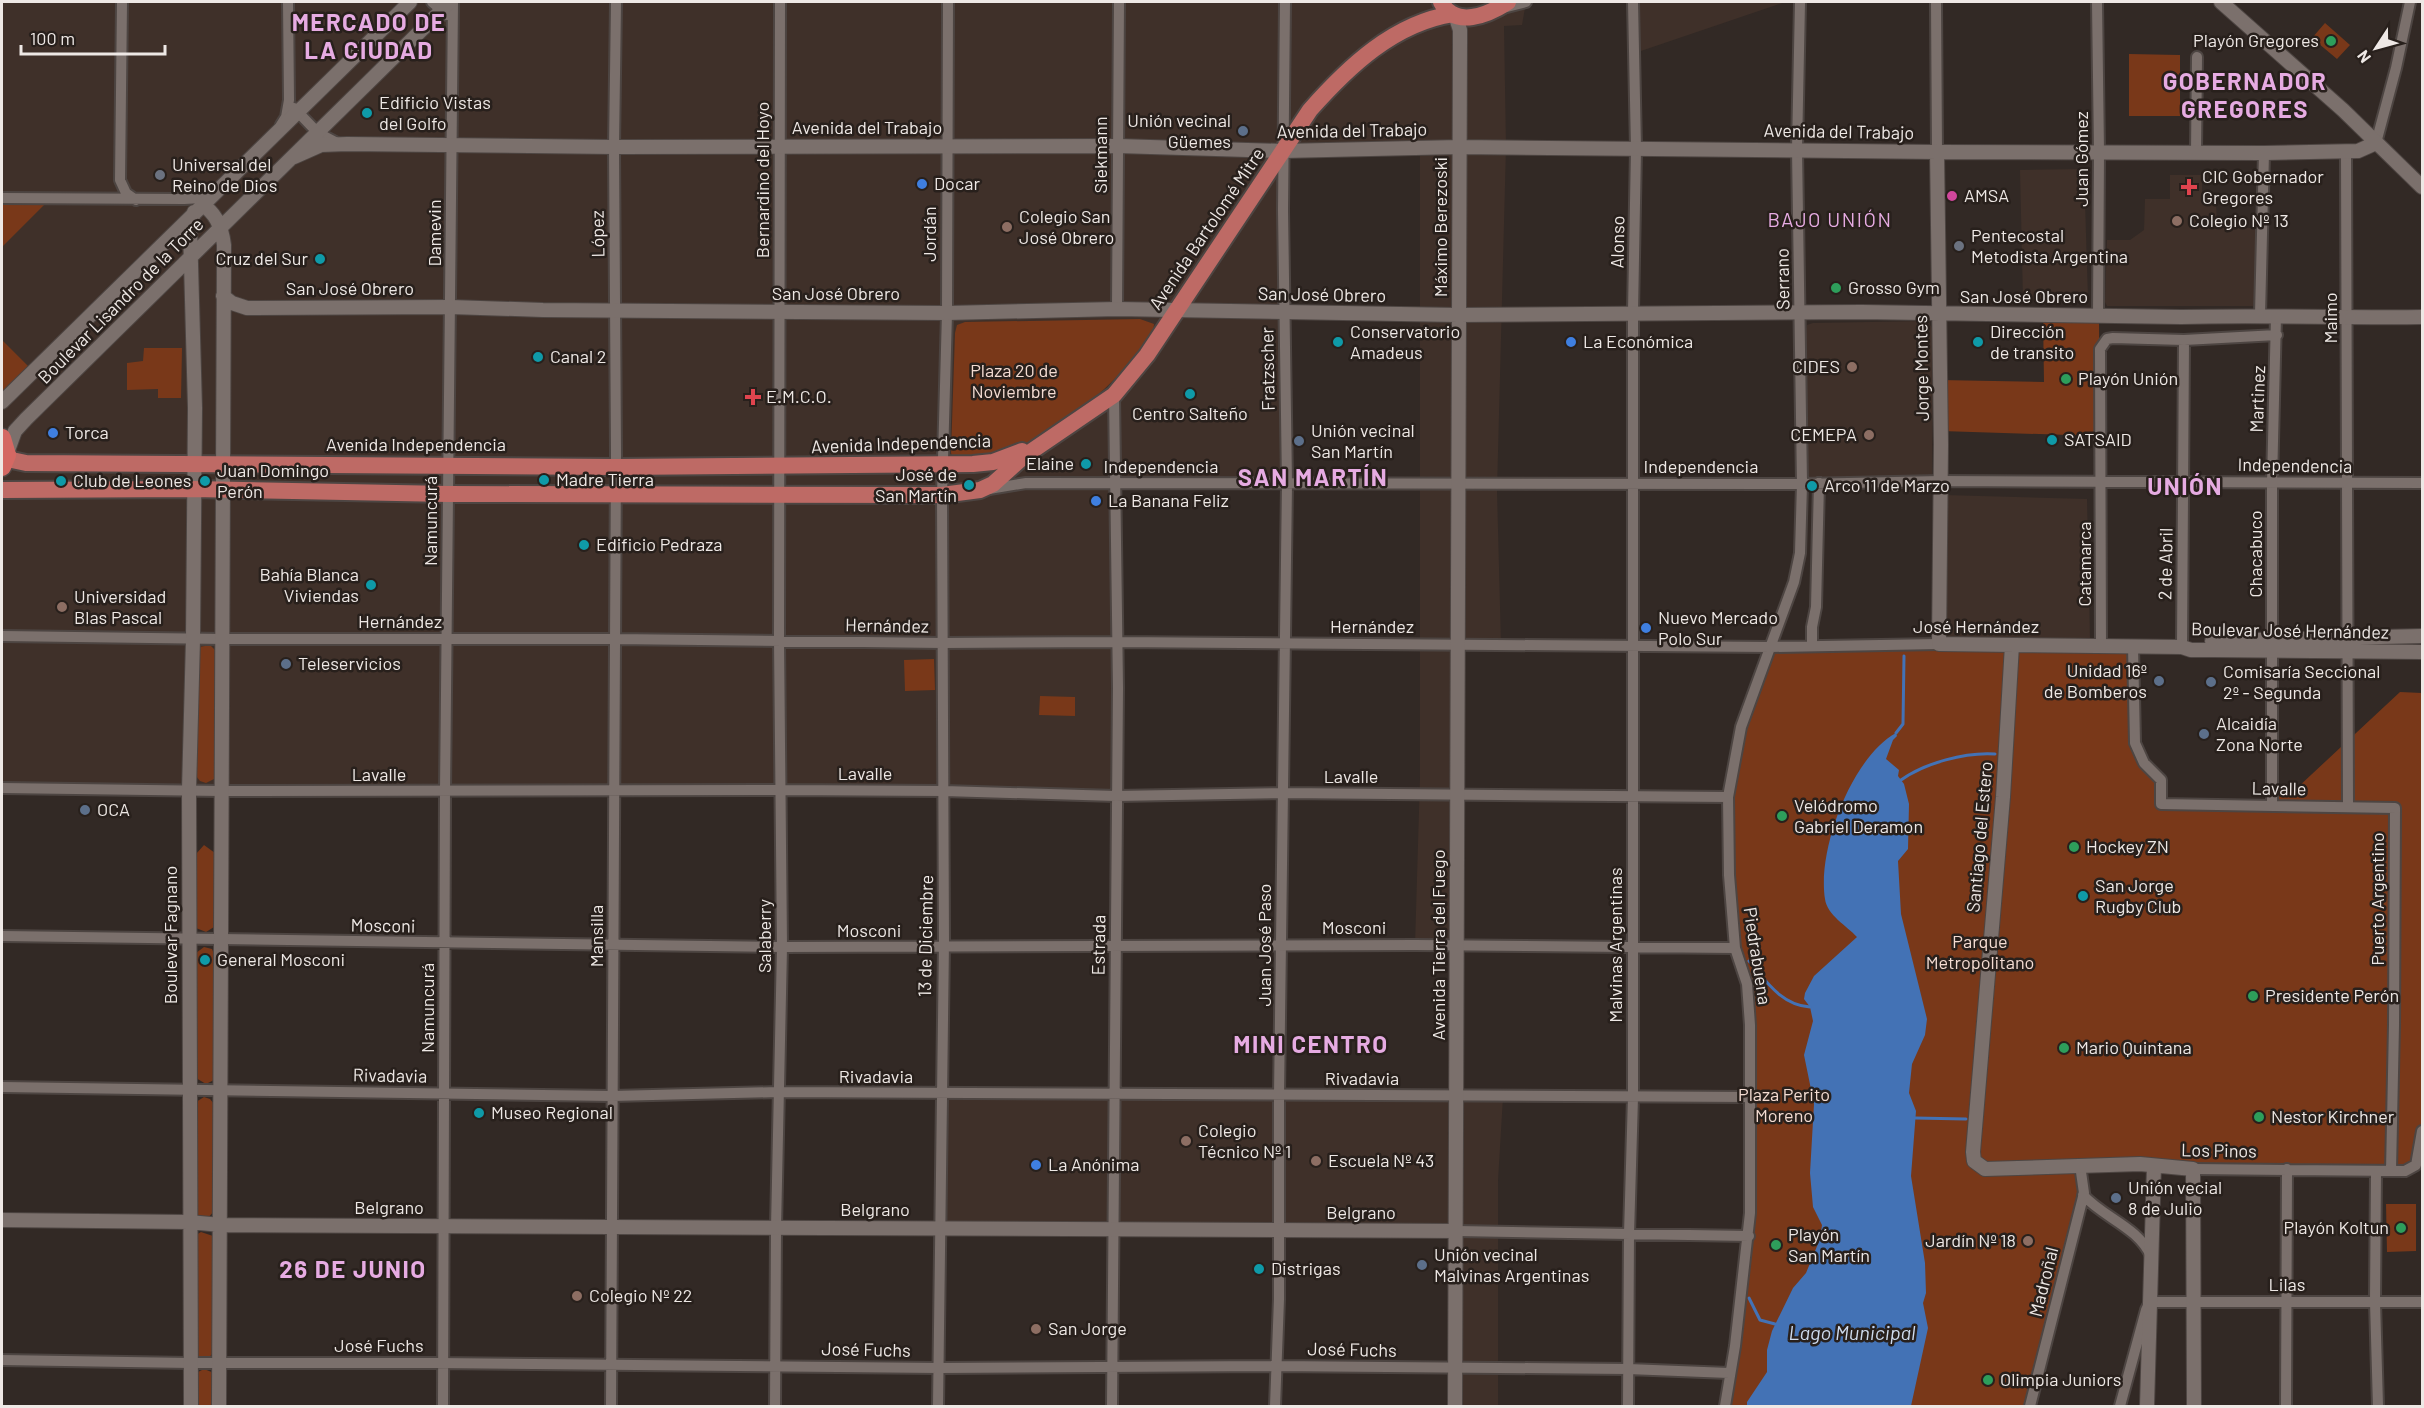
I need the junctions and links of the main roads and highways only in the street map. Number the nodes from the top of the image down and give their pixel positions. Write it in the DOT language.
graph roads {
  1 [pos="1434,2"];
  2 [pos="1441,2"];
  3 [pos="1496,8"];
  4 [pos="1454,15"];
  5 [pos="1392,38"];
  6 [pos="1050,438"];
  7 [pos="3,453"];
  8 [pos="973,464"];
  9 [pos="996,482"];
  10 [pos="2,489"];
  1 -- 5 [label="main road, Avenida Bartolomé Mitre"];
  2 -- 4 [label="main road"];
  3 -- 4 [label="main road, Avenida Bartolomé Mitre"];
  4 -- 5 [label="main road, Avenida Bartolomé Mitre"];
  5 -- 6 [label="main road, Avenida Bartolomé Mitre"];
  6 -- 8 [label="main road, Avenida Independencia"];
  6 -- 9 [label="main road, Avenida Independencia"];
  7 -- 8 [label="main road, Avenida Independencia"];
  8 -- 9 [label="main road"];
  9 -- 10 [label="main road, Avenida Independencia"];
}
